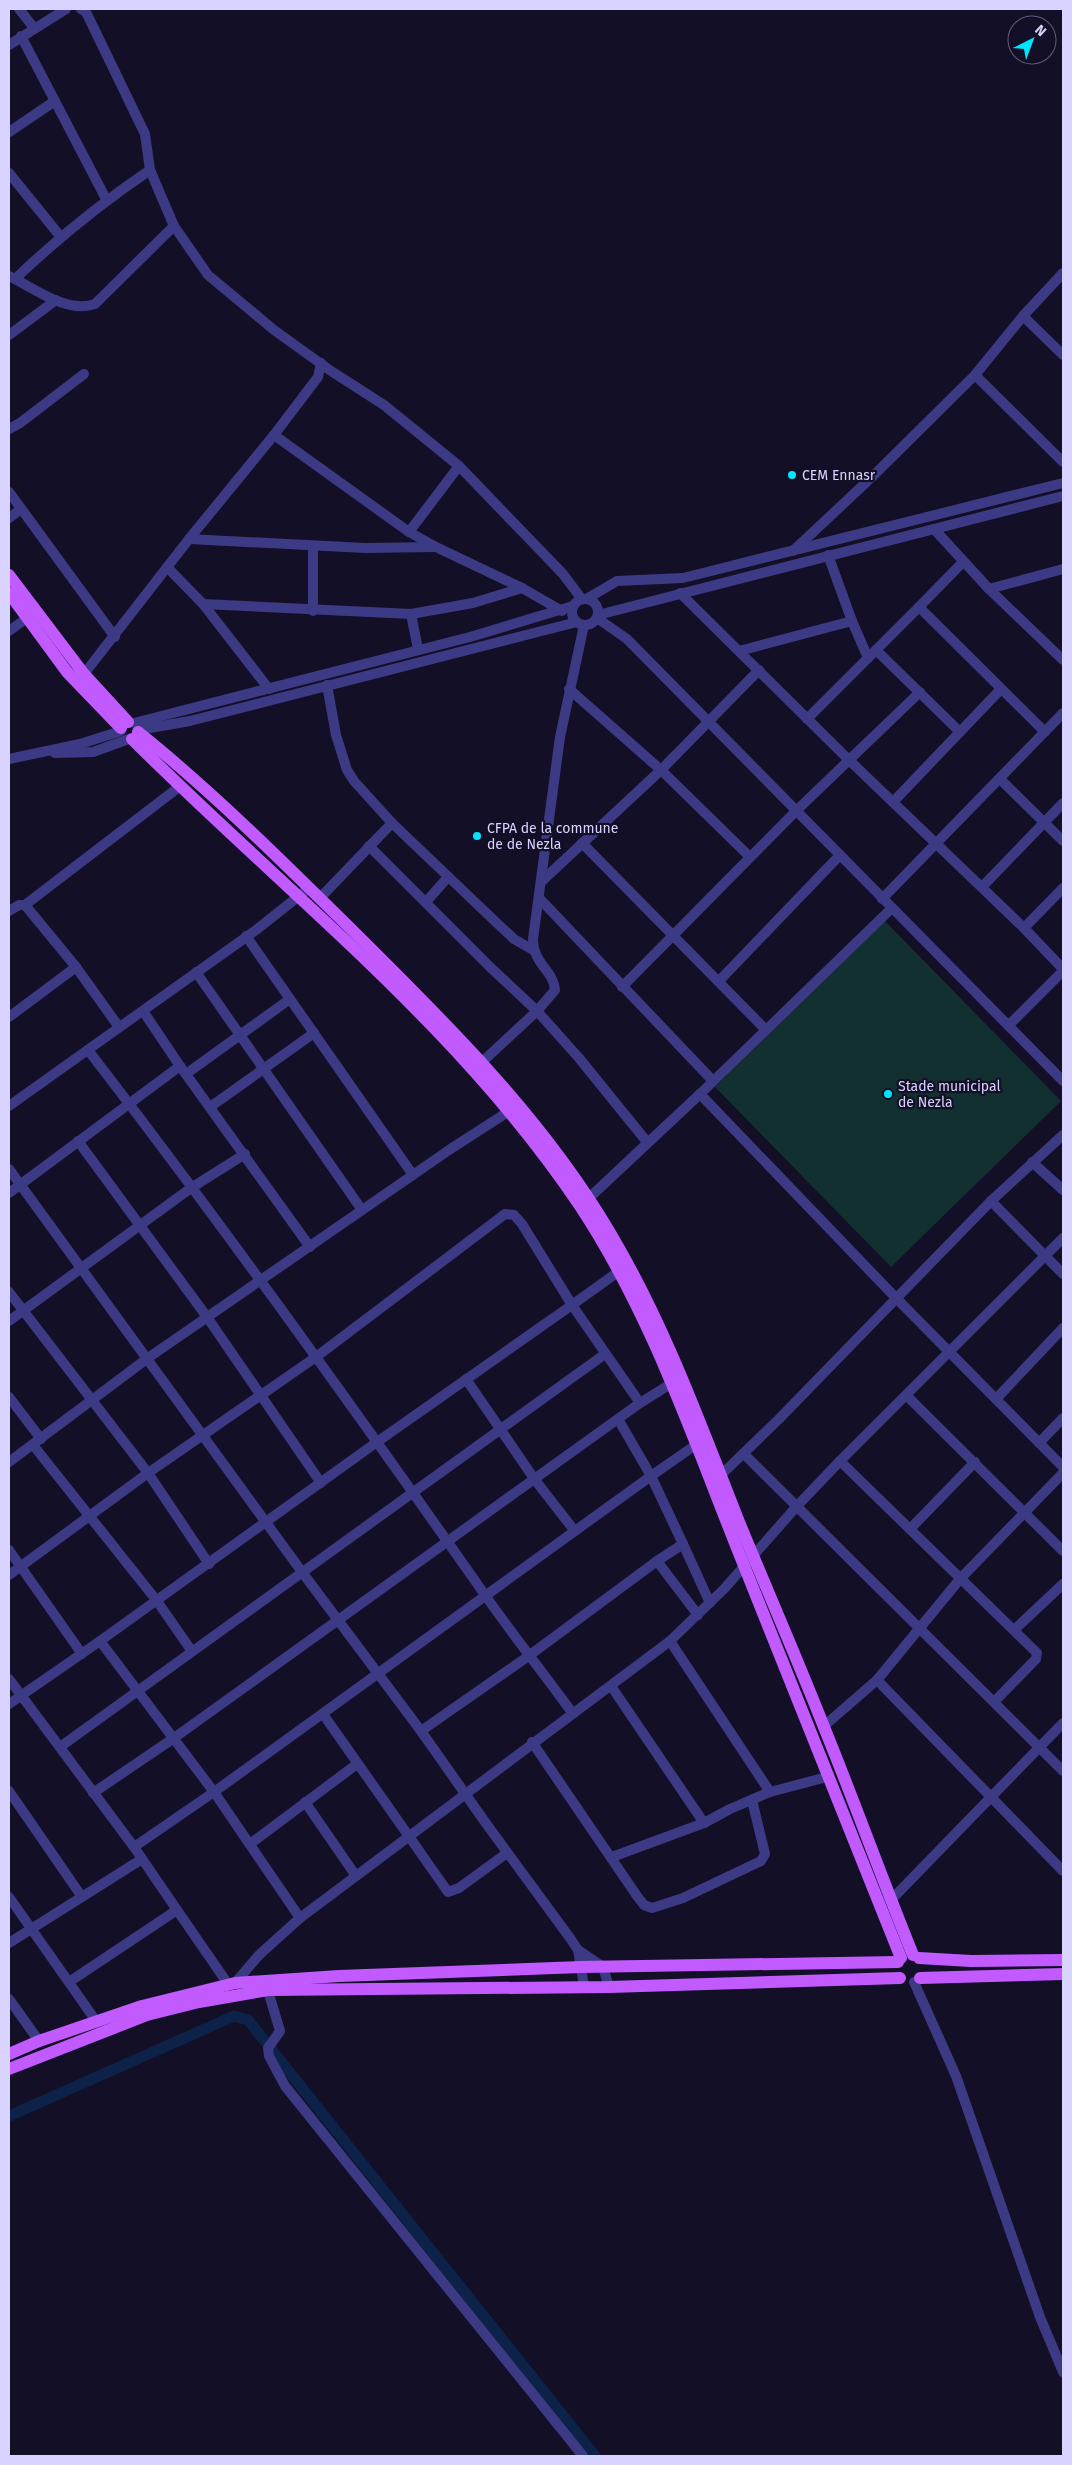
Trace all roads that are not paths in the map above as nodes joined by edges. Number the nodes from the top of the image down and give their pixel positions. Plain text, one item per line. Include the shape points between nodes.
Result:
1 (20, 9) edge
2 (66, 9) edge
3 (81, 9) edge
4 (34, 28) junction
5 (21, 36) junction
6 (9, 45) edge
7 (55, 101) junction
8 (9, 132) edge
9 (150, 170) junction
10 (9, 173) edge
11 (106, 199) junction
12 (174, 226) junction
13 (60, 236) junction
14 (1063, 273) edge
15 (12, 278) edge
16 (56, 300) junction
17 (1023, 316) junction
18 (9, 335) edge
19 (1063, 355) edge
20 (321, 363) junction
21 (331, 371) junction
22 (84, 374) dead end
23 (975, 375) junction
24 (318, 377) junction
25 (9, 429) edge
26 (274, 435) junction
27 (1063, 462) edge
28 (458, 466) junction
29 (1063, 483) edge
30 (9, 492) edge
31 (1063, 496) edge
32 (21, 509) junction
33 (9, 518) edge
34 (934, 529) junction
35 (409, 532) junction
36 (189, 539) junction
37 (313, 546) junction
38 (436, 547) junction
39 (792, 552) junction
40 (828, 555) junction
41 (963, 562) junction
42 (167, 567) junction
43 (1063, 569) edge
44 (9, 575) edge
45 (522, 588) junction
46 (989, 589) junction
47 (9, 593) edge
48 (680, 593) junction
49 (585, 598) junction
50 (202, 604) junction
51 (573, 606) junction
52 (919, 607) junction
53 (562, 610) junction
54 (312, 611) junction
55 (412, 614) junction
56 (598, 617) junction
57 (27, 618) junction
58 (852, 621) junction
59 (580, 624) junction
60 (9, 630) edge
61 (115, 637) junction
62 (418, 649) junction
63 (739, 651) junction
64 (872, 654) junction
65 (1063, 660) edge
66 (759, 670) junction
67 (84, 674) junction
68 (327, 685) junction
69 (269, 689) junction
70 (570, 689) junction
71 (1001, 689) junction
72 (920, 692) junction
73 (1063, 713) edge
74 (807, 719) junction
75 (709, 722) junction
76 (130, 730) junction
77 (960, 732) junction
78 (1045, 732) junction
79 (9, 759) edge
80 (850, 761) junction
81 (661, 770) junction
82 (1000, 779) junction
83 (179, 787) junction
84 (893, 802) junction
85 (1063, 803) edge
86 (797, 810) junction
87 (392, 822) junction
88 (1044, 822) junction
89 (1063, 841) edge
90 (582, 843) junction
91 (937, 845) junction
92 (369, 846) junction
93 (840, 855) junction
94 (750, 857) junction
95 (448, 877) junction
96 (543, 880) junction
97 (982, 887) junction
98 (309, 888) junction
99 (1063, 888) edge
100 (299, 897) junction
101 (320, 898) junction
102 (540, 899) junction
103 (882, 899) junction
104 (426, 902) junction
105 (25, 905) junction
106 (892, 908) junction
107 (9, 909) edge
108 (1024, 928) junction
109 (246, 936) junction
110 (673, 936) junction
111 (533, 950) junction
112 (76, 967) junction
113 (1063, 970) edge
114 (196, 972) junction
115 (719, 980) junction
116 (622, 987) junction
117 (290, 999) junction
118 (143, 1011) junction
119 (536, 1011) junction
120 (9, 1017) edge
121 (1009, 1025) junction
122 (119, 1027) junction
123 (765, 1029) junction
124 (314, 1033) junction
125 (241, 1034) junction
126 (88, 1050) junction
127 (482, 1062) junction
128 (264, 1068) junction
129 (183, 1070) junction
130 (1063, 1080) edge
131 (713, 1081) junction
132 (700, 1094) junction
133 (128, 1103) junction
134 (9, 1106) edge
135 (210, 1107) junction
136 (514, 1108) junction
137 (1063, 1135) edge
138 (78, 1141) junction
139 (647, 1142) junction
140 (245, 1154) junction
141 (1032, 1162) junction
142 (9, 1169) edge
143 (413, 1175) junction
144 (20, 1185) junction
145 (191, 1188) junction
146 (1063, 1190) edge
147 (9, 1193) edge
148 (589, 1198) junction
149 (991, 1201) junction
150 (362, 1210) junction
151 (140, 1226) junction
152 (1063, 1238) edge
153 (310, 1247) junction
154 (1045, 1256) junction
155 (82, 1269) junction
156 (618, 1272) junction
157 (1063, 1274) edge
158 (260, 1281) junction
159 (9, 1292) edge
160 (895, 1298) junction
161 (572, 1305) junction
162 (22, 1311) junction
163 (207, 1318) junction
164 (9, 1321) edge
165 (1063, 1328) edge
166 (951, 1352) junction
167 (604, 1354) junction
168 (316, 1357) junction
169 (148, 1358) junction
170 (466, 1379) junction
171 (678, 1379) junction
172 (262, 1396) junction
173 (907, 1396) junction
174 (9, 1397) edge
175 (996, 1399) junction
176 (93, 1401) junction
177 (640, 1403) junction
178 (1063, 1418) edge
179 (618, 1419) junction
180 (501, 1429) junction
181 (204, 1435) junction
182 (37, 1442) junction
183 (377, 1442) junction
184 (1039, 1443) junction
185 (697, 1444) junction
186 (744, 1454) junction
187 (840, 1461) junction
188 (9, 1462) edge
189 (975, 1462) junction
190 (1063, 1467) edge
191 (148, 1473) junction
192 (1063, 1473) edge
193 (722, 1474) junction
194 (651, 1476) junction
195 (534, 1480) junction
196 (321, 1483) junction
197 (414, 1493) junction
198 (797, 1506) junction
199 (1025, 1511) junction
200 (88, 1516) junction
201 (266, 1522) junction
202 (910, 1529) junction
203 (574, 1530) junction
204 (449, 1541) junction
205 (683, 1544) junction
206 (9, 1550) edge
207 (1063, 1551) edge
208 (754, 1555) junction
209 (657, 1561) junction
210 (209, 1564) junction
211 (21, 1566) junction
212 (744, 1567) junction
213 (302, 1572) junction
214 (9, 1575) edge
215 (960, 1579) junction
216 (1063, 1584) edge
217 (485, 1595) junction
218 (157, 1601) junction
219 (710, 1604) junction
220 (698, 1616) junction
221 (338, 1620) junction
222 (919, 1628) junction
223 (1014, 1630) junction
224 (100, 1641) junction
225 (670, 1641) junction
226 (191, 1650) junction
227 (82, 1654) junction
228 (530, 1655) junction
229 (378, 1672) junction
230 (9, 1679) edge
231 (877, 1680) junction
232 (611, 1686) junction
233 (137, 1691) junction
234 (20, 1695) junction
235 (995, 1701) junction
236 (9, 1704) edge
237 (323, 1714) junction
238 (573, 1714) junction
239 (1063, 1724) edge
240 (824, 1726) junction
241 (421, 1731) junction
242 (174, 1738) junction
243 (532, 1742) junction
244 (60, 1747) junction
245 (1039, 1747) junction
246 (357, 1764) junction
247 (1063, 1771) edge
248 (827, 1777) junction
249 (9, 1791) edge
250 (214, 1792) junction
251 (770, 1792) junction
252 (92, 1793) junction
253 (465, 1794) junction
254 (990, 1797) junction
255 (752, 1800) junction
256 (305, 1802) junction
257 (704, 1823) junction
258 (409, 1836) junction
259 (250, 1844) junction
260 (134, 1847) junction
261 (507, 1853) junction
262 (612, 1857) junction
263 (142, 1859) junction
264 (1063, 1871) edge
265 (356, 1876) junction
266 (82, 1897) junction
267 (9, 1898) edge
268 (891, 1900) junction
269 (177, 1910) junction
270 (300, 1918) junction
271 (31, 1928) junction
272 (9, 1943) edge
273 (578, 1950) junction
274 (908, 1958) junction
275 (1063, 1960) edge
276 (581, 1967) junction
277 (603, 1967) junction
278 (1063, 1974) edge
279 (900, 1978) junction
280 (917, 1980) junction
281 (69, 1982) junction
282 (231, 1984) junction
283 (266, 1985) junction
284 (584, 1986) junction
285 (609, 1987) junction
286 (9, 1999) edge
287 (96, 2021) junction
288 (39, 2041) junction
289 (9, 2054) edge
290 (9, 2070) edge
291 (1063, 2372) edge
292 (583, 2456) edge

1 - 4 street
2 - 4 street
3 - 9 street via 86,12 145,134
4 - 5 street
5 - 6 street
5 - 7 street
7 - 8 street
7 - 11 street
9 - 11 street
9 - 12 street
10 - 13 street
11 - 13 street
12 - 16 street via 95,304 79,306
12 - 20 street via 208,276
13 - 15 street
14 - 17 street
15 - 16 street
16 - 18 street
17 - 19 street
17 - 23 street
20 - 21 street
20 - 24 street
21 - 24 street
21 - 28 street via 384,405
22 - 25 street
23 - 27 street
23 - 39 street
24 - 26 street
26 - 35 street
26 - 36 street
28 - 35 street
28 - 49 street
29 - 39 street
30 - 32 street
31 - 34 street
32 - 33 street
32 - 61 street
34 - 40 street
34 - 41 street
35 - 38 street
36 - 37 street
36 - 42 street
37 - 38 street
37 - 54 street
38 - 45 street
39 - 49 street via 683,578 617,581
40 - 48 street
40 - 58 street
41 - 46 street
41 - 52 street
42 - 50 street
42 - 61 street
43 - 46 street
44 - 67 main road
45 - 53 street
45 - 55 street
46 - 65 street
47 - 57 main road
48 - 56 street
48 - 63 street
49 - 51 street
49 - 56 street via 598,606
50 - 54 street
50 - 69 street
51 - 53 street
51 - 59 street via 573,618
52 - 64 street
52 - 71 street
53 - 62 street
54 - 55 street
55 - 62 street
56 - 59 street via 592,624
56 - 75 street via 627,639
57 - 60 street
57 - 76 main road via 67,672
58 - 63 street
58 - 64 street
59 - 68 street
59 - 70 street
61 - 67 street
62 - 69 street
63 - 66 street
64 - 72 street
64 - 74 street
66 - 74 street
66 - 75 street
67 - 76 main road
68 - 76 street via 190,721
68 - 87 street via 336,735 347,770
69 - 76 street
70 - 81 street
70 - 96 street via 553,783
71 - 77 street
71 - 78 street
72 - 77 street
72 - 80 street
73 - 78 street
74 - 80 street
75 - 81 street
75 - 86 street
76 - 79 street
76 - 83 main road
76 - 98 main road via 209,794
77 - 84 street
78 - 82 street
80 - 84 street
80 - 86 street
81 - 90 street
81 - 94 street
82 - 88 street
82 - 91 street
83 - 100 main road
83 - 105 street
84 - 91 street
85 - 88 street
86 - 93 street
86 - 94 street
87 - 92 street
87 - 95 street
88 - 89 street
88 - 97 street
90 - 96 street
90 - 110 street
91 - 97 street
91 - 103 street
92 - 101 street
92 - 104 street
93 - 103 street
93 - 115 street
94 - 110 street
95 - 104 street
95 - 111 street via 514,939
96 - 102 street
97 - 108 street
98 - 100 street
98 - 101 main road
99 - 108 street
100 - 109 street
100 - 136 main road
101 - 127 main road
102 - 111 street
102 - 116 street
103 - 106 street
104 - 119 street
105 - 107 street
105 - 112 street
106 - 121 street
106 - 123 street
108 - 113 street
109 - 114 street
109 - 117 street
110 - 115 street
110 - 116 street
111 - 119 street via 553,981 555,990
112 - 120 street
112 - 122 street
113 - 121 street
114 - 118 street
114 - 125 street
115 - 123 street
116 - 131 street
117 - 124 street
117 - 125 street
118 - 122 street
118 - 129 street
119 - 127 street
119 - 139 street
121 - 130 street
122 - 126 street
123 - 131 street
124 - 128 street
124 - 143 street
125 - 128 street
125 - 129 street
126 - 133 street
126 - 134 street
127 - 136 main road
128 - 135 street
128 - 150 street
129 - 133 street
129 - 135 street
131 - 132 street
132 - 139 street
132 - 160 street
133 - 138 street
133 - 145 street
135 - 140 street
136 - 143 street
136 - 148 main road
136 - 156 main road
137 - 141 street
138 - 144 street
138 - 151 street
139 - 148 street
140 - 145 street
140 - 153 street
141 - 146 street
141 - 149 street
142 - 144 street
143 - 150 street
144 - 147 street
144 - 155 street
145 - 151 street
145 - 158 street
148 - 171 main road via 611,1234
149 - 154 street
149 - 160 street
150 - 153 street
151 - 155 street
151 - 163 street
152 - 154 street
153 - 158 street
154 - 157 street
154 - 166 street
155 - 162 street
155 - 169 street
156 - 161 street
156 - 171 main road
158 - 163 street
158 - 168 street
159 - 162 street
160 - 166 street
160 - 186 street
161 - 167 street
161 - 168 street via 522,1224 514,1215 505,1214
161 - 170 street
162 - 164 street
162 - 176 street
163 - 169 street
163 - 172 street
165 - 175 street
166 - 173 street
166 - 175 street
167 - 177 street
167 - 180 street
168 - 172 street
168 - 183 street
169 - 176 street
169 - 181 street
170 - 180 street
170 - 183 street
171 - 177 street
171 - 185 main road
171 - 193 main road
172 - 181 street
172 - 196 street
173 - 187 street
173 - 189 street
174 - 182 street
175 - 184 street
176 - 182 street
176 - 191 street
177 - 179 street
178 - 184 street
179 - 194 street
179 - 195 street
180 - 195 street
180 - 197 street
181 - 191 street
181 - 201 street
182 - 188 street
182 - 200 street
183 - 196 street
183 - 197 street
184 - 190 street
185 - 194 street
185 - 212 main road
186 - 193 street
186 - 198 street
187 - 198 street
187 - 202 street
189 - 199 street
189 - 202 street
191 - 200 street
191 - 210 street
192 - 199 street
193 - 208 main road
194 - 203 street
194 - 205 street
195 - 203 street
195 - 204 street
196 - 201 street
197 - 204 street
197 - 213 street
198 - 208 street
198 - 222 street
199 - 207 street
199 - 215 street
200 - 211 street
200 - 218 street
201 - 210 street
201 - 213 street
202 - 215 street
203 - 217 street
204 - 217 street
204 - 221 street
205 - 209 street
205 - 219 street
206 - 211 street
208 - 212 street
208 - 240 main road
209 - 220 street
209 - 228 street
210 - 218 street
211 - 214 street
211 - 227 street
212 - 219 street
212 - 248 main road
213 - 221 street
213 - 226 street
215 - 222 street
215 - 223 street
216 - 223 street
217 - 228 street
217 - 229 street
218 - 224 street
218 - 226 street
219 - 220 street
220 - 225 street
221 - 229 street
221 - 242 street
222 - 231 street
222 - 235 street
223 - 235 street via 1037,1656
224 - 227 street
224 - 233 street
225 - 232 street
225 - 251 street
226 - 233 street
227 - 234 street
228 - 238 street
228 - 241 street
229 - 237 street
229 - 241 street
230 - 234 street
231 - 240 street
231 - 254 street
232 - 238 street
232 - 257 street
233 - 242 street
233 - 244 street
234 - 236 street
234 - 244 street
235 - 245 street
237 - 246 street
237 - 250 street
238 - 243 street
239 - 245 street
240 - 268 main road
241 - 253 street
242 - 250 street
242 - 252 street
243 - 253 street
243 - 262 street
244 - 252 street
245 - 247 street
245 - 254 street
246 - 256 street
246 - 258 street
248 - 251 street
248 - 274 main road
249 - 266 street
250 - 259 street
250 - 260 street
251 - 255 street
252 - 260 street
253 - 258 street
253 - 261 street
254 - 264 street
254 - 268 street
255 - 257 street
255 - 262 street via 765,1854 761,1861 683,1898 648,1907
256 - 259 street
256 - 265 street
257 - 262 street
258 - 261 street via 448,1892 459,1888
258 - 265 street
259 - 270 street
260 - 263 street
261 - 273 street
263 - 266 street
263 - 269 street
265 - 270 street
266 - 271 street
267 - 271 street
268 - 274 main road
269 - 281 street
269 - 282 street
270 - 282 street
271 - 272 street
271 - 281 street
273 - 276 street
273 - 277 street
274 - 275 main road
274 - 277 main road
274 - 279 main road via 896,1970
274 - 280 main road via 924,1966
276 - 277 main road
276 - 283 main road
276 - 284 street
277 - 285 street
278 - 280 main road
279 - 280 main road via 904,1981
279 - 285 main road
280 - 291 street via 956,2076 1040,2317
281 - 287 street
282 - 283 main road
282 - 287 main road
283 - 284 main road
283 - 290 main road via 148,2015
283 - 292 street via 280,2028 268,2048 269,2056 286,2086
284 - 285 main road
286 - 288 street
287 - 288 main road
288 - 289 main road

